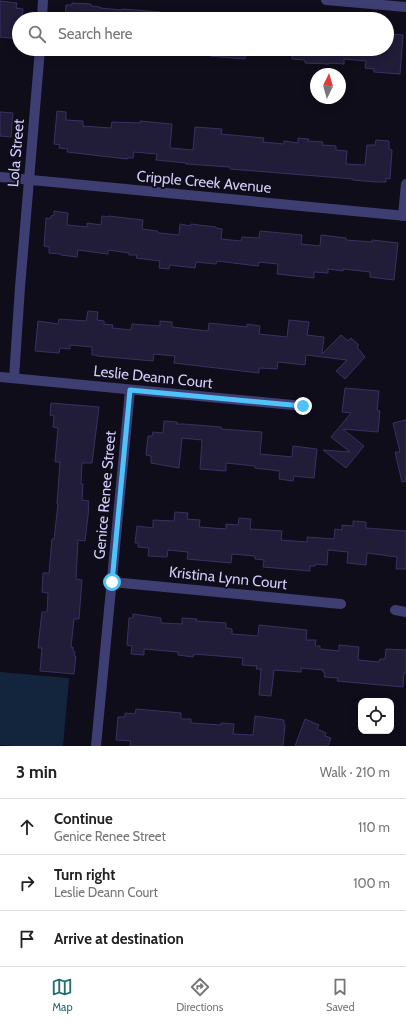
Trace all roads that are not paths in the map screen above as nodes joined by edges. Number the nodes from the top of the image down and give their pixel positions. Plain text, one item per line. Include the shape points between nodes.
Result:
1 (43, 0) edge
2 (326, 0) edge
3 (406, 7) edge
4 (42, 12) edge
5 (39, 56) edge
6 (0, 177) edge
7 (29, 180) junction
8 (406, 184) edge
9 (405, 216) edge
10 (0, 377) edge
11 (14, 378) junction
12 (130, 390) junction
13 (303, 406) dead end
14 (112, 582) junction
15 (342, 604) dead end
16 (395, 610) dead end
17 (406, 612) edge
18 (96, 746) edge

1 - 4 street
2 - 3 street
5 - 7 street, Lola Street
6 - 7 street, Cripple Creek Avenue
7 - 9 street, Cripple Creek Avenue
7 - 11 street, Lola Street
8 - 9 street
10 - 11 street, Leslie Deann Court
11 - 12 street, Leslie Deann Court
12 - 13 street, Leslie Deann Court
12 - 14 street, Genice Renee Street
14 - 15 street, Kristina Lynn Court
14 - 18 street, Genice Renee Street
16 - 17 street

